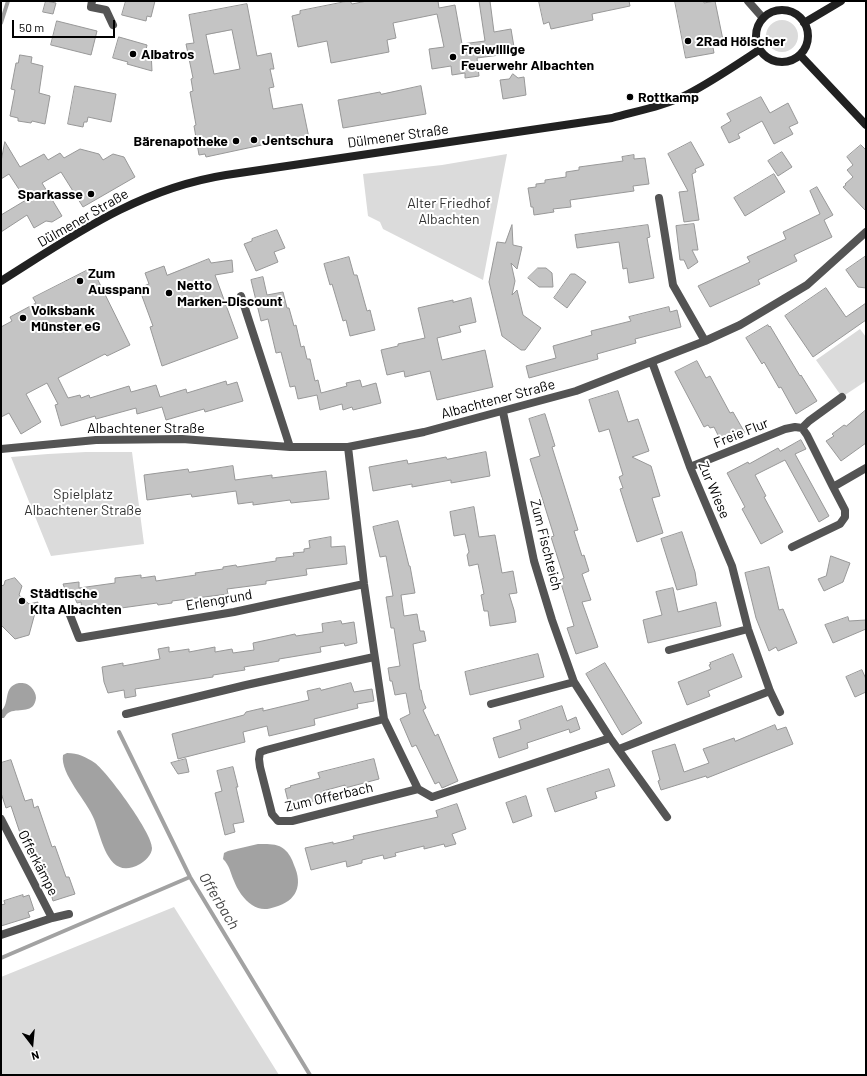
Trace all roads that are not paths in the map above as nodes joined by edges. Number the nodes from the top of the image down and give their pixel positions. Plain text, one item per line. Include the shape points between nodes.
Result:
1 (92, 1) edge
2 (748, 1) edge
3 (841, 1) edge
4 (763, 18) junction
5 (804, 22) junction
6 (113, 25) dead end
7 (759, 50) junction
8 (800, 55) junction
9 (866, 125) edge
10 (659, 198) dead end
11 (866, 232) edge
12 (1, 281) edge
13 (240, 296) dead end
14 (706, 342) junction
15 (652, 362) junction
16 (842, 397) dead end
17 (503, 412) junction
18 (802, 428) junction
19 (348, 446) junction
20 (290, 447) junction
21 (1, 449) edge
22 (690, 467) junction
23 (866, 468) edge
24 (833, 487) junction
25 (792, 547) dead end
26 (364, 584) junction
27 (68, 610) dead end
28 (748, 629) junction
29 (669, 650) dead end
30 (374, 657) junction
31 (574, 682) junction
32 (770, 691) junction
33 (491, 704) dead end
34 (780, 712) dead end
35 (126, 714) dead end
36 (384, 719) junction
37 (610, 738) junction
38 (618, 749) junction
39 (418, 789) junction
40 (667, 816) dead end
41 (1, 819) edge
42 (69, 914) dead end
43 (52, 918) junction
44 (1, 935) edge

1 - 6 street via 91,7 106,10
2 - 4 street
3 - 5 main road
4 - 5 main road via 784,10 792,12
4 - 7 main road via 756,34
5 - 8 main road via 807,40
7 - 8 main road via 773,61 792,60
7 - 12 main road, Dülmener Straße via 687,94 612,118 226,175 174,187 124,207
8 - 9 main road
10 - 14 street via 673,285
11 - 14 street, Albachtener Straße via 807,285
13 - 20 street
14 - 15 street, Albachtener Straße
15 - 17 street, Albachtener Straße via 576,391
15 - 22 street, Zur Wiese
16 - 18 street
17 - 19 street, Albachtener Straße via 424,432
17 - 31 street, Zum Fischteich via 534,561
18 - 22 street, Freie Flur via 785,429
18 - 24 street
19 - 20 street, Albachtener Straße
19 - 26 street
20 - 21 street, Albachtener Straße via 182,439 96,440
22 - 28 street, Zur Wiese via 732,566
23 - 24 street
24 - 25 street via 845,510 845,517 840,524
26 - 27 street, Erlengrund via 234,612 79,638
26 - 30 street
28 - 29 street
28 - 32 street, Zur Wiese
30 - 35 street
30 - 36 street
31 - 33 street
31 - 37 street, Zum Fischteich
32 - 34 street, Zur Wiese
32 - 38 street
36 - 39 street
36 - 39 street, Zum Offerbach via 260,752 260,767 272,814 278,821 292,821
37 - 38 street, Zum Fischteich
37 - 39 street via 432,797
38 - 40 street, Zum Fischteich
41 - 43 street, Offerkämpe
42 - 43 street, Offerkämpe
43 - 44 street, Offerkämpe

